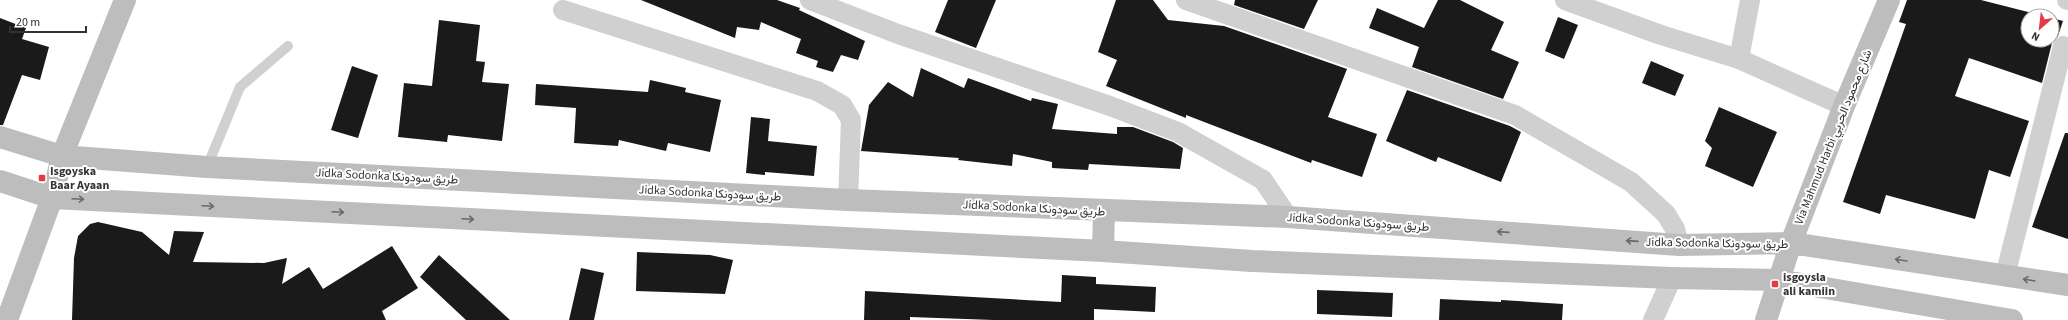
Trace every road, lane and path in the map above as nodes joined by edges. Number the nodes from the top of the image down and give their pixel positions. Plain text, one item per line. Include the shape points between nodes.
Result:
1 (125, 0) edge
2 (810, 0) edge
3 (1186, 0) edge
4 (1565, 0) edge
5 (1750, 0) edge
6 (1889, 0) edge
7 (563, 10) dead end
8 (288, 46) dead end
9 (2063, 46) dead end
10 (1739, 59) junction
11 (1844, 106) junction
12 (0, 137) edge
13 (62, 156) junction
14 (207, 167) junction
15 (0, 181) edge
16 (52, 198) junction
17 (848, 200) junction
18 (1104, 211) junction
19 (1288, 217) junction
20 (1790, 244) junction
21 (1679, 245) junction
22 (1103, 252) junction
23 (2005, 276) junction
24 (1672, 278) junction
25 (1779, 280) junction
26 (2068, 285) edge
27 (2001, 319) edge
28 (7, 320) edge
29 (1653, 320) edge
30 (1766, 320) edge

1 - 13 main road
2 - 19 street via 1178,132 1263,180
3 - 21 street via 1514,115 1631,182 1666,214 1675,229
4 - 10 street via 1661,35
5 - 10 street
6 - 11 main road, Via Mahmud Harbi شارع محمود الحربي
7 - 17 street via 817,90 842,105 851,120
8 - 14 lane via 240,87
9 - 23 street
10 - 11 street
11 - 20 main road, Via Mahmud Harbi شارع محمود الحربي
12 - 13 main road, Jidka Sodonka طريق سودونكا
13 - 14 main road, Jidka Sodonka طريق سودونكا
13 - 16 main road
14 - 17 main road, Jidka Sodonka طريق سودونكا
15 - 16 main road
16 -> 22 main road
16 - 28 main road
17 - 18 main road, Jidka Sodonka طريق سودونكا
18 - 19 main road, Jidka Sodonka طريق سودونكا
18 - 22 main road
21 -> 19 main road, Jidka Sodonka طريق سودونكا
20 - 21 main road, Jidka Sodonka طريق سودونكا
23 -> 20 main road, Jidka Sodonka طريق سودونكا
20 - 25 main road, Via Mahmud Harbi شارع محمود الحربي
22 - 24 main road
26 -> 23 main road, Jidka Sodonka طريق سودونكا
24 - 25 main road
24 - 29 street
25 - 27 main road
25 - 30 main road, Via Mahmud Harbi شارع محمود الحربي

